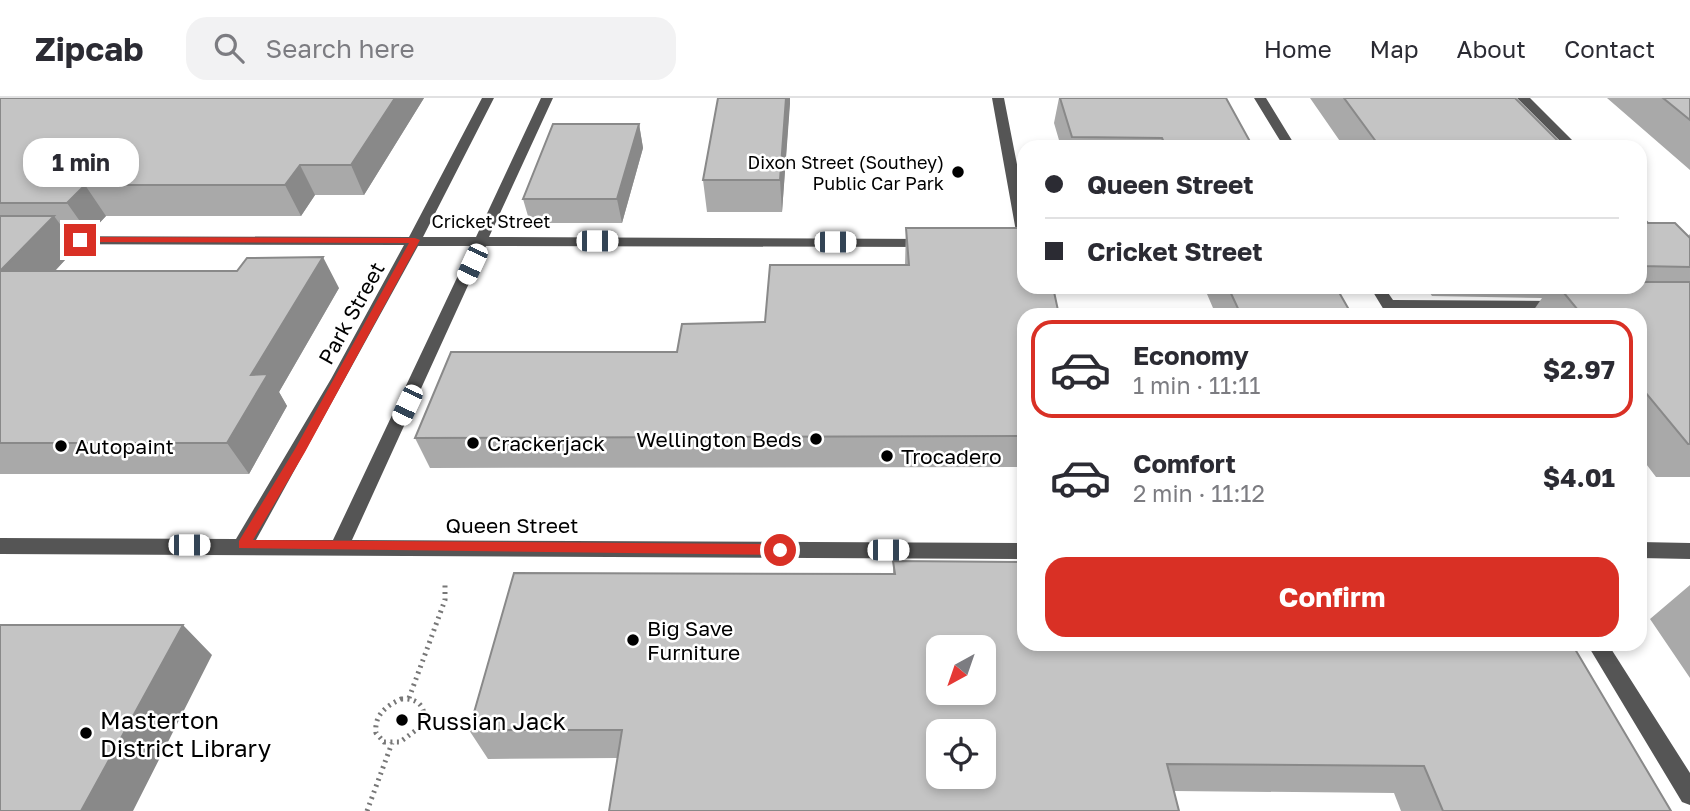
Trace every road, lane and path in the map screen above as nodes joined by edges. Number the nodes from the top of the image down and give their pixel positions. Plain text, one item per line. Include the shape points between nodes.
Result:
1 (488, 98) edge
2 (547, 98) edge
3 (998, 98) edge
4 (1260, 98) edge
5 (1523, 98) edge
6 (1286, 140) edge
7 (1566, 140) edge
8 (1017, 222) edge
9 (0, 240) edge
10 (415, 240) junction
11 (483, 241) junction
12 (938, 243) edge
13 (1576, 307) edge
14 (1515, 308) edge
15 (243, 545) junction
16 (0, 546) edge
17 (340, 546) junction
18 (1647, 550) edge
19 (1017, 551) edge
20 (1690, 551) edge
21 (444, 575) dead end
22 (1601, 651) edge
23 (409, 698) junction
24 (392, 743) junction
25 (1690, 794) edge
26 (367, 811) edge

1 - 10 street, Park Street
2 - 11 street
3 - 8 street
4 - 6 street
5 - 7 street
9 - 10 street, Cricket Street
10 - 11 street, Cricket Street
10 - 15 street, Park Street
11 - 12 street, Cricket Street
11 - 17 street
13 - 14 street
15 - 16 street, Queen Street
15 - 17 street, Queen Street
17 - 19 street, Queen Street
18 - 20 street
21 - 23 path via 445,600
22 - 25 street
23 - 24 path via 422,703 423,725 409,738
23 - 24 path via 393,701 376,719 379,738
24 - 26 path

